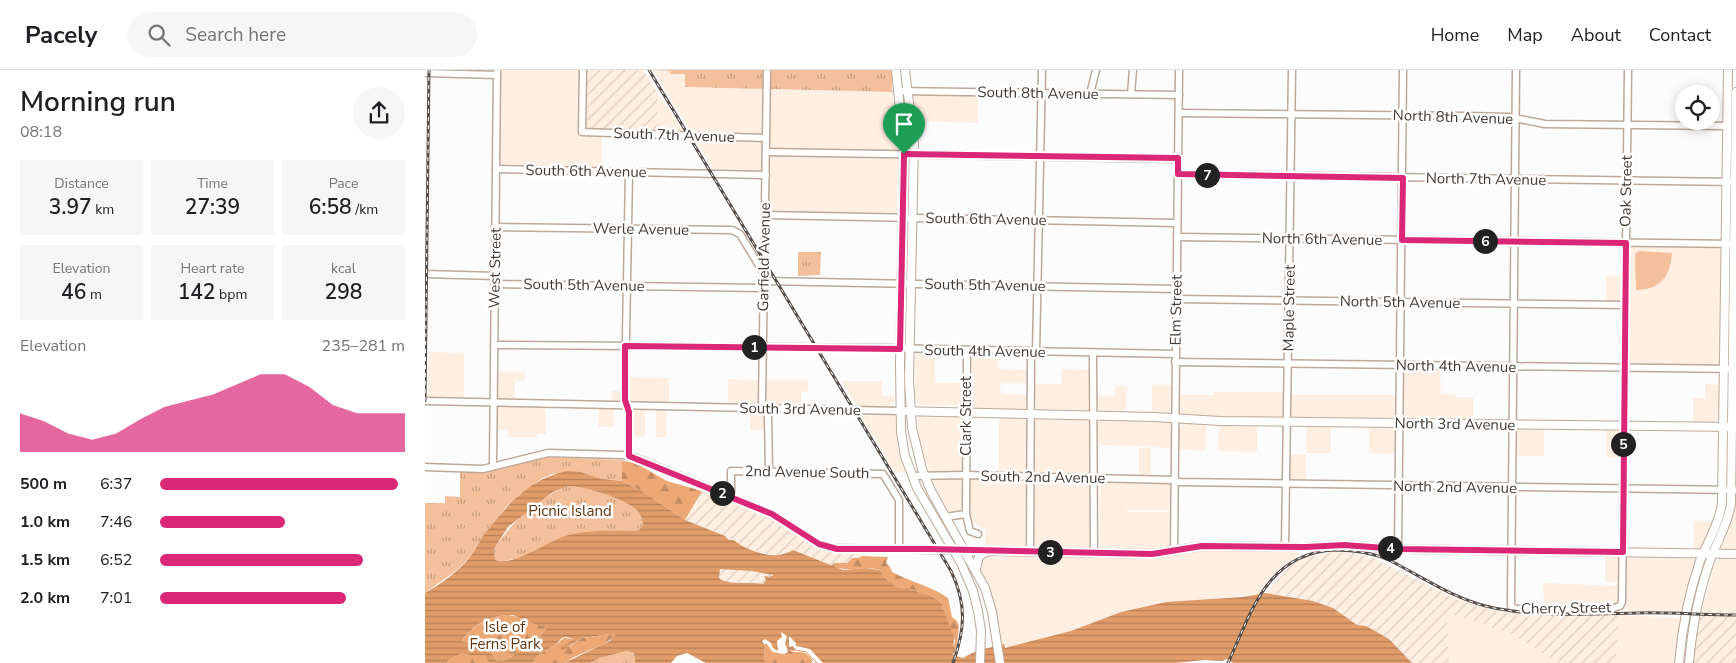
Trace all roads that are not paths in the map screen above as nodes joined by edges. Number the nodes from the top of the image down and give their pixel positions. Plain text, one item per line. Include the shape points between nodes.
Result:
1 (583, 70) edge
2 (896, 70) edge
3 (905, 70) edge
4 (1042, 70) edge
5 (1096, 70) edge
6 (1133, 70) edge
7 (1179, 70) edge
8 (1292, 70) edge
9 (1403, 70) edge
10 (1516, 70) edge
11 (1628, 70) edge
12 (1728, 70) edge
13 (767, 71) edge
14 (497, 72) edge
15 (425, 73) edge
16 (1736, 90) edge
17 (897, 91) junction
18 (907, 92) junction
19 (1041, 93) junction
20 (1090, 94) junction
21 (1131, 94) junction
22 (1179, 95) junction
23 (1179, 113) junction
24 (1291, 114) junction
25 (1403, 115) junction
26 (1515, 118) junction
27 (1627, 124) junction
28 (1727, 126) junction
29 (766, 138) junction
30 (766, 152) junction
31 (904, 154) junction
32 (914, 154) junction
33 (1040, 156) junction
34 (1178, 158) junction
35 (496, 169) junction
36 (629, 172) junction
37 (1178, 174) junction
38 (766, 175) junction
39 (1290, 176) junction
40 (1403, 178) junction
41 (1514, 179) junction
42 (1627, 180) junction
43 (1726, 182) junction
44 (1735, 182) edge
45 (765, 215) junction
46 (903, 218) junction
47 (913, 218) junction
48 (1039, 220) junction
49 (1177, 224) junction
50 (495, 227) junction
51 (627, 228) junction
52 (1177, 237) junction
53 (1289, 238) junction
54 (1402, 240) junction
55 (1514, 242) junction
56 (1626, 243) junction
57 (1726, 244) junction
58 (1735, 244) edge
59 (764, 273) junction
60 (425, 274) edge
61 (495, 276) junction
62 (901, 283) junction
63 (495, 284) junction
64 (764, 284) junction
65 (911, 284) junction
66 (626, 286) junction
67 (1038, 286) junction
68 (1176, 289) junction
69 (1176, 298) junction
70 (1289, 301) junction
71 (1401, 302) junction
72 (1513, 304) junction
73 (1625, 305) junction
74 (1732, 307) edge
75 (494, 344) junction
76 (625, 346) junction
77 (763, 348) junction
78 (900, 349) junction
79 (910, 349) junction
80 (967, 350) junction
81 (1033, 352) junction
82 (1093, 353) junction
83 (1175, 354) junction
84 (1175, 362) junction
85 (1288, 363) junction
86 (1400, 365) junction
87 (1512, 366) junction
88 (1624, 368) junction
89 (1725, 369) junction
90 (1735, 369) edge
91 (425, 401) edge
92 (493, 403) junction
93 (626, 405) junction
94 (764, 408) junction
95 (899, 411) junction
96 (910, 411) junction
97 (966, 413) junction
98 (1030, 414) junction
99 (1093, 416) junction
100 (1175, 419) junction
101 (1287, 422) junction
102 (1400, 424) junction
103 (1512, 425) junction
104 (1624, 426) junction
105 (1723, 427) junction
106 (1734, 428) edge
107 (629, 456) junction
108 (493, 466) junction
109 (425, 467) edge
110 (769, 471) junction
111 (924, 475) junction
112 (966, 475) junction
113 (911, 476) junction
114 (1030, 477) junction
115 (1094, 478) junction
116 (1174, 480) junction
117 (1287, 484) junction
118 (1399, 486) junction
119 (1511, 488) junction
120 (1623, 489) junction
121 (1722, 490) junction
122 (1734, 490) edge
123 (731, 497) junction
124 (966, 514) junction
125 (945, 517) junction
126 (978, 534) dead end
127 (1285, 547) junction
128 (899, 549) junction
129 (1398, 549) junction
130 (953, 550) junction
131 (965, 550) junction
132 (1511, 550) junction
133 (989, 551) junction
134 (1174, 551) junction
135 (1030, 552) junction
136 (1623, 552) junction
137 (1094, 553) junction
138 (1703, 554) junction
139 (1713, 554) junction
140 (1736, 554) edge
141 (976, 569) junction
142 (1620, 606) joint
143 (980, 663) edge
144 (1000, 663) edge
145 (1679, 663) edge
146 (1689, 663) edge

1 - 29 street, South 7th Avenue via 582,132
2 - 17 main road
3 - 18 main road
4 - 19 street
5 - 20 street
6 - 21 street
7 - 22 street, Elm Street
8 - 24 street, Maple Street
9 - 25 street
10 - 26 street
11 - 27 street, Oak Street
12 - 28 main road
13 - 29 street, Garfield Avenue
14 - 15 street
14 - 35 street, West Street
16 - 44 main road
17 - 18 street, South 8th Avenue
17 - 31 main road
18 - 19 street, South 8th Avenue
18 - 32 main road
19 - 20 street, South 8th Avenue
19 - 33 street
20 - 21 street, South 8th Avenue
21 - 22 street, South 8th Avenue
22 - 23 street, Elm Street
23 - 24 street, North 8th Avenue
23 - 34 street, Elm Street
24 - 25 street, North 8th Avenue
24 - 39 street, Maple Street
25 - 26 street, North 8th Avenue
25 - 40 street
26 - 27 street, North 8th Avenue via 1545,124
26 - 41 street
27 - 28 street, North 8th Avenue
27 - 42 street, Oak Street
28 - 43 main road
29 - 30 street, Garfield Avenue
30 - 31 street
30 - 38 street, Garfield Avenue
31 - 32 street
31 - 46 main road
32 - 33 street
32 - 47 main road
33 - 34 street
33 - 48 street
34 - 37 street, Elm Street
35 - 36 street, South 6th Avenue
35 - 50 street, West Street
36 - 38 street, South 6th Avenue
36 - 51 street
37 - 39 street, North 7th Avenue
37 - 49 street, Elm Street
38 - 45 street, Garfield Avenue
39 - 40 street, North 7th Avenue
39 - 53 street, Maple Street
40 - 41 street, North 7th Avenue
40 - 54 street
41 - 42 street, North 7th Avenue
41 - 55 street
42 - 43 street, North 7th Avenue
42 - 56 street, Oak Street
43 - 44 street, North 7th Avenue
43 - 57 main road
44 - 58 main road
45 - 46 street, South 6th Avenue
45 - 59 street, Garfield Avenue
46 - 47 street, South 6th Avenue
46 - 62 main road
47 - 48 street, South 6th Avenue
47 - 65 main road
48 - 49 street, South 6th Avenue
48 - 67 street
49 - 52 street, Elm Street
50 - 51 street, Werle Avenue
50 - 61 street, West Street
51 - 59 street, Werle Avenue via 735,231
51 - 66 street
52 - 53 street, North 6th Avenue
52 - 68 street, Elm Street
53 - 54 street, North 6th Avenue
53 - 70 street, Maple Street
54 - 55 street, North 6th Avenue
54 - 71 street
55 - 56 street, North 6th Avenue
55 - 72 street
56 - 57 street, North 6th Avenue
56 - 73 street, Oak Street
57 - 58 street, North 6th Avenue
57 - 74 main road
58 - 74 main road
59 - 64 street, Garfield Avenue
60 - 61 street
61 - 63 street, West Street
62 - 64 street, South 5th Avenue
62 - 65 street, South 5th Avenue
62 - 78 main road
63 - 66 street, South 5th Avenue
63 - 75 street, West Street
64 - 66 street, South 5th Avenue
64 - 77 street, Garfield Avenue
65 - 67 street, South 5th Avenue
65 - 79 main road
66 - 76 street
67 - 68 street, South 5th Avenue
67 - 81 street
68 - 69 street, Elm Street
69 - 70 street, North 5th Avenue
69 - 83 street, Elm Street
70 - 71 street, North 5th Avenue
70 - 85 street, Maple Street
71 - 72 street, North 5th Avenue
71 - 86 street
72 - 73 street, North 5th Avenue
72 - 87 street
73 - 88 street, Oak Street
74 - 89 main road
74 - 90 main road
75 - 76 street, South 4th Avenue
75 - 92 street, West Street
76 - 77 street, South 4th Avenue
76 - 93 street
77 - 78 street, South 4th Avenue
77 - 94 street, Garfield Avenue
78 - 79 street, South 4th Avenue
78 - 95 main road
79 - 80 street, South 4th Avenue
79 - 96 main road
80 - 81 street, South 4th Avenue
80 - 97 street, Clark Street
81 - 82 street, South 4th Avenue
81 - 98 street
82 - 83 street, South 4th Avenue
82 - 99 street
83 - 84 street, Elm Street
84 - 85 street, North 4th Avenue
84 - 100 street, Elm Street
85 - 86 street, North 4th Avenue
85 - 101 street, Maple Street
86 - 87 street, North 4th Avenue
86 - 102 street
87 - 88 street, North 4th Avenue
87 - 103 street
88 - 89 street, North 4th Avenue
88 - 104 street, Oak Street
89 - 90 street, North 4th Avenue
89 - 105 main road
90 - 106 main road
91 - 92 street, South 3rd Avenue
92 - 93 street, South 3rd Avenue
92 - 108 street, West Street
93 - 94 street, South 3rd Avenue
93 - 107 street via 629,412
94 - 95 street, South 3rd Avenue
94 - 110 street, Garfield Avenue via 768,417
95 - 96 main road, South 3rd Avenue
95 - 113 main road
96 - 97 main road, South 3rd Avenue
96 - 111 main road
97 - 98 main road, South 3rd Avenue
97 - 112 street, Clark Street
98 - 99 main road, South 3rd Avenue
98 - 114 street
99 - 100 main road, South 3rd Avenue
99 - 115 street
100 - 101 main road, North 3rd Avenue
100 - 116 street, Elm Street
101 - 102 main road, North 3rd Avenue
101 - 117 street, Maple Street
102 - 103 main road, North 3rd Avenue
102 - 118 street
103 - 104 main road, North 3rd Avenue
103 - 119 street
104 - 105 main road, North 3rd Avenue
104 - 120 street, Oak Street
105 - 106 main road, North 3rd Avenue
105 - 121 main road
106 - 122 main road
107 - 108 street via 548,452
107 - 123 street
108 - 109 street via 483,469
110 - 123 street, 2nd Avenue South via 731,470
110 - 128 street, 2nd Avenue South via 883,474 899,500
111 - 112 street, South 2nd Avenue
111 - 113 street, South 2nd Avenue
111 - 125 main road
112 - 114 street, South 2nd Avenue
112 - 124 street, Clark Street
113 - 130 main road
114 - 115 street, South 2nd Avenue
114 - 135 street
115 - 116 street, South 2nd Avenue
115 - 137 street
116 - 117 street, North 2nd Avenue
116 - 134 street, Elm Street
117 - 118 street, North 2nd Avenue
117 - 127 street, Maple Street
118 - 119 street, North 2nd Avenue
118 - 129 street
119 - 120 street, North 2nd Avenue
119 - 132 street
120 - 121 street, North 2nd Avenue
120 - 136 street, Oak Street
121 - 122 street, North 2nd Avenue
121 - 138 main road via 1718,520
122 - 139 main road via 1728,520
123 - 128 street via 772,514 819,544 832,548
124 - 125 street
124 - 126 street, Clark Street via 970,531
125 - 131 main road
127 - 129 main road via 1344,545
127 - 134 main road via 1202,546
128 - 130 street
129 - 132 main road
130 - 131 street
130 - 143 main road via 976,601 980,621
131 - 133 street
131 - 141 main road
132 - 136 main road
132 - 142 street, Cherry Street via 1513,608 1611,609
133 - 135 main road
133 - 141 main road via 979,556
134 - 137 main road
135 - 137 main road
136 - 138 main road
136 - 142 street, Oak Street
138 - 139 main road
138 - 145 main road via 1686,614
139 - 140 main road
139 - 146 main road via 1696,615
141 - 144 main road via 989,601

